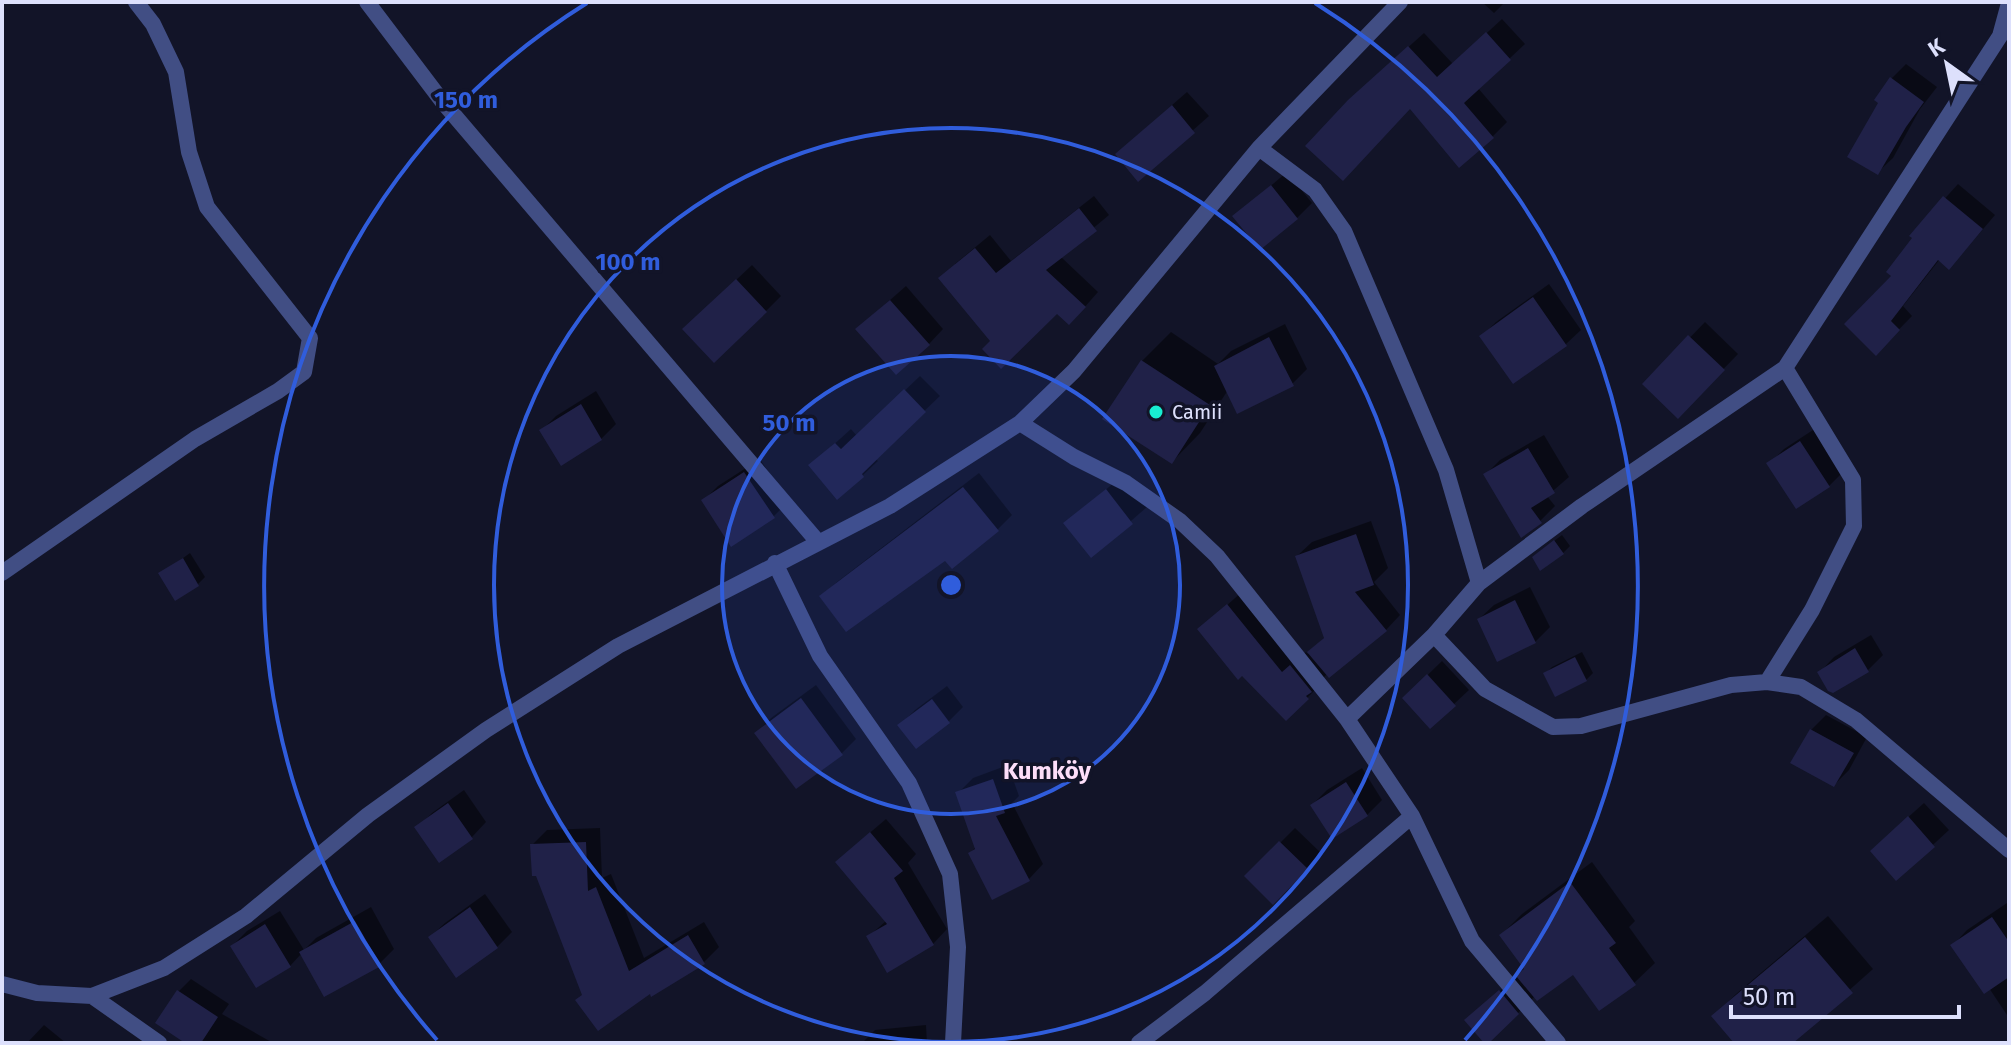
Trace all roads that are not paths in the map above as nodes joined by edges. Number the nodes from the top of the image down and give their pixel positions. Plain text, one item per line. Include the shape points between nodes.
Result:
1 (136, 2) edge
2 (367, 2) edge
3 (1400, 2) edge
4 (2009, 3) edge
5 (1259, 148) junction
6 (1785, 368) junction
7 (1020, 423) junction
8 (818, 542) junction
9 (775, 563) junction
10 (2, 573) edge
11 (1479, 583) junction
12 (1434, 635) junction
13 (1767, 682) junction
14 (1347, 719) junction
15 (1412, 816) junction
16 (2009, 850) edge
17 (2, 984) edge
18 (92, 996) junction
19 (159, 1043) edge
20 (953, 1043) edge
21 (1139, 1043) edge
22 (1558, 1043) edge

1 - 10 street via 176,72 189,152 207,207 310,338 304,372 195,439
2 - 8 street via 442,101
3 - 5 street
4 - 6 street via 2000,36
5 - 7 street via 1074,371
5 - 11 street via 1315,190 1344,231 1446,470
6 - 11 street
6 - 13 street via 1853,480 1854,526 1812,610
7 - 8 street via 890,506
7 - 14 street via 1126,483 1180,521 1217,556
8 - 9 street
9 - 18 street via 618,646 486,730 368,815 234,923 164,968
9 - 20 street via 820,656 909,783 950,874 958,947
11 - 12 street
12 - 13 street via 1485,689 1553,727 1581,726 1731,685
12 - 14 street
13 - 16 street via 1801,687 1856,720
14 - 15 street
15 - 21 street
15 - 22 street via 1472,941
17 - 18 street via 37,993
18 - 19 street

